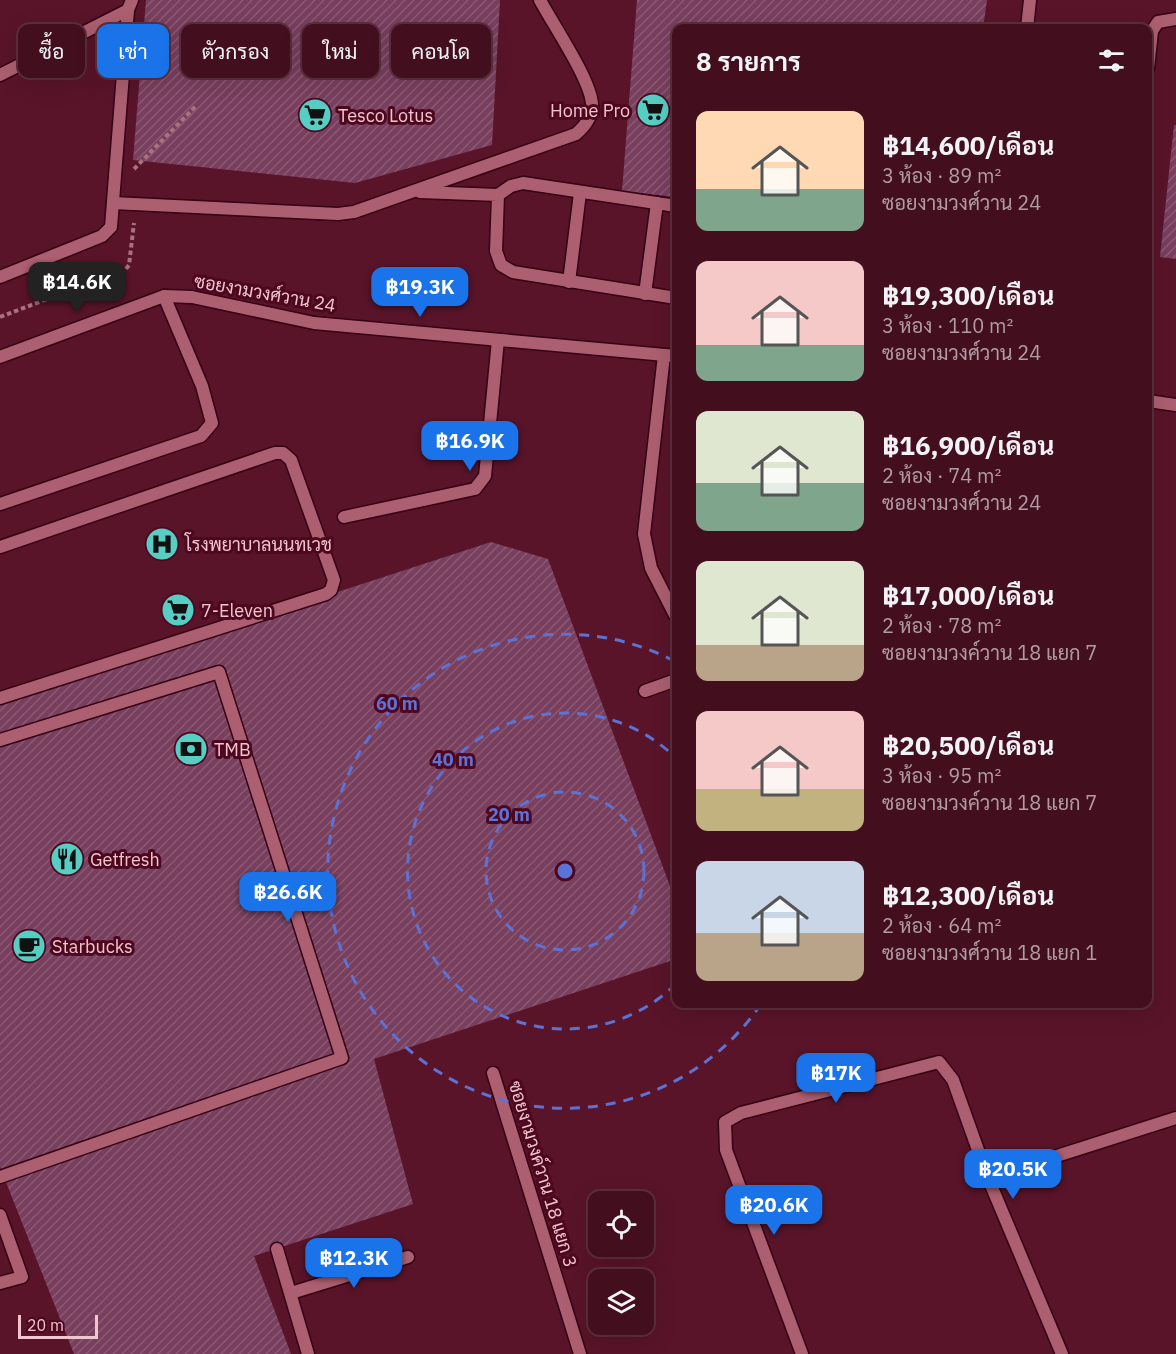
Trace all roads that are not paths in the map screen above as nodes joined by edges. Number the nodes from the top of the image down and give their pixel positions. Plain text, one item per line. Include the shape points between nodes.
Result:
1 (540, 0) edge
2 (1030, 0) edge
3 (130, 5) edge
4 (1176, 19) edge
5 (1027, 24) edge
6 (1152, 31) edge
7 (0, 75) edge
8 (413, 191) junction
9 (580, 193) junction
10 (498, 195) junction
11 (113, 203) junction
12 (657, 203) junction
13 (672, 205) edge
14 (0, 277) edge
15 (569, 282) junction
16 (645, 294) junction
17 (164, 296) junction
18 (672, 297) edge
19 (498, 340) junction
20 (670, 356) edge
21 (0, 357) edge
22 (1152, 402) edge
23 (1176, 405) edge
24 (0, 504) edge
25 (344, 517) dead end
26 (0, 547) edge
27 (672, 609) edge
28 (672, 681) edge
29 (645, 691) dead end
30 (0, 698) edge
31 (0, 740) edge
32 (493, 1073) dead end
33 (1176, 1118) edge
34 (0, 1177) edge
35 (988, 1179) junction
36 (0, 1215) edge
37 (277, 1249) dead end
38 (408, 1257) dead end
39 (0, 1283) edge
40 (291, 1293) junction
41 (308, 1354) edge
42 (580, 1354) edge
43 (801, 1354) edge
44 (1062, 1354) edge

1 - 8 street via 589,88 592,107 586,124 562,140
2 - 5 street
3 - 7 street
3 - 11 street
4 - 6 street via 1158,22
8 - 10 street
8 - 11 street via 338,214
9 - 10 street via 523,183
9 - 12 street
9 - 15 street
10 - 15 street via 496,251 501,265 513,272
11 - 14 street via 111,227 102,236
12 - 13 street
12 - 16 street
15 - 16 street
16 - 18 street
17 - 19 street, ซอยงามวงศ์วาน 24 via 192,297 314,323
17 - 21 street, ซอยงามวงศ์วาน 24
17 - 24 street via 202,386 212,423 208,431
19 - 20 street, ซอยงามวงศ์วาน 24
19 - 25 street via 482,483 475,489
20 - 27 street via 644,534 651,567
22 - 23 street
26 - 30 street via 283,453 291,460 334,580 326,594
28 - 29 street
31 - 34 street via 219,672 342,1058
32 - 42 street, ซอยงามวงค์วาน 18 แยก 3
33 - 35 street
35 - 43 street via 953,1080 939,1062 741,1113 725,1122 726,1150
35 - 44 street
36 - 39 street via 22,1277
37 - 40 street
38 - 40 street
40 - 41 street

